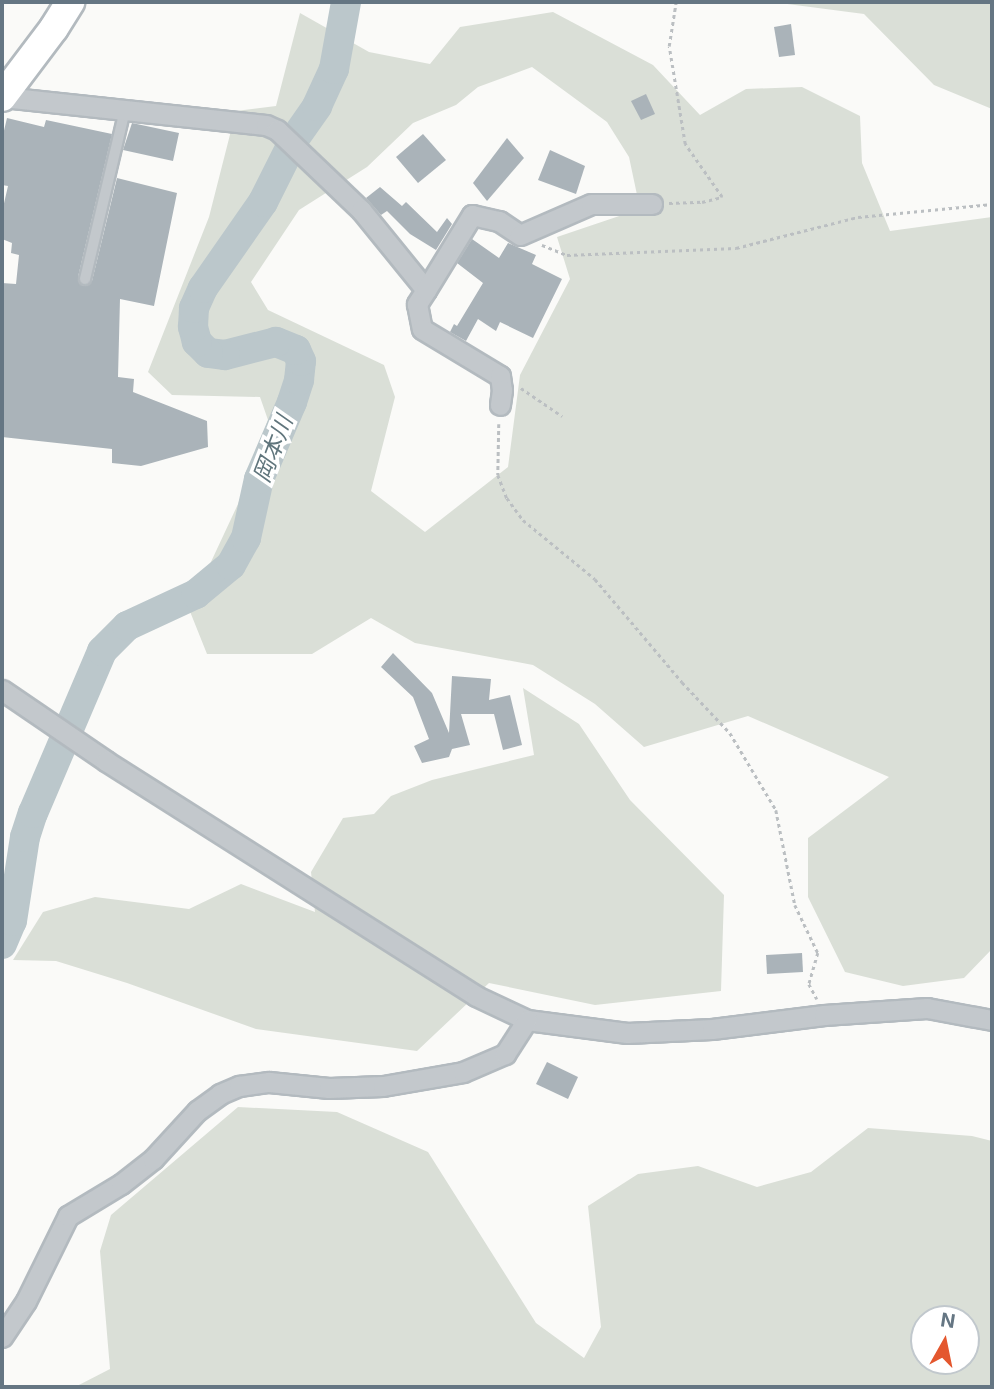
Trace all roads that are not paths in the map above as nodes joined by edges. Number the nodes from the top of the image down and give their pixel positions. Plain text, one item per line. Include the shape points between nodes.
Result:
1 (70, 2) edge
2 (2, 97) edge
3 (125, 110) junction
4 (652, 204) road end
5 (85, 279) dead end
6 (426, 290) junction
7 (500, 405) road end
8 (3, 691) edge
9 (527, 1020) junction
10 (992, 1020) edge
11 (2, 1337) edge

1 - 2 main road
2 - 3 street
3 - 5 lane
3 - 6 street via 266,125 277,130 360,210
4 - 6 street via 591,204 520,235 499,221 472,215
6 - 7 street via 417,304 422,329 500,376
8 - 9 street via 476,996
9 - 10 street via 627,1033 927,1008
9 - 11 street via 505,1054 463,1072 383,1086 329,1088 269,1082 219,1094 153,1159 68,1216 26,1301

